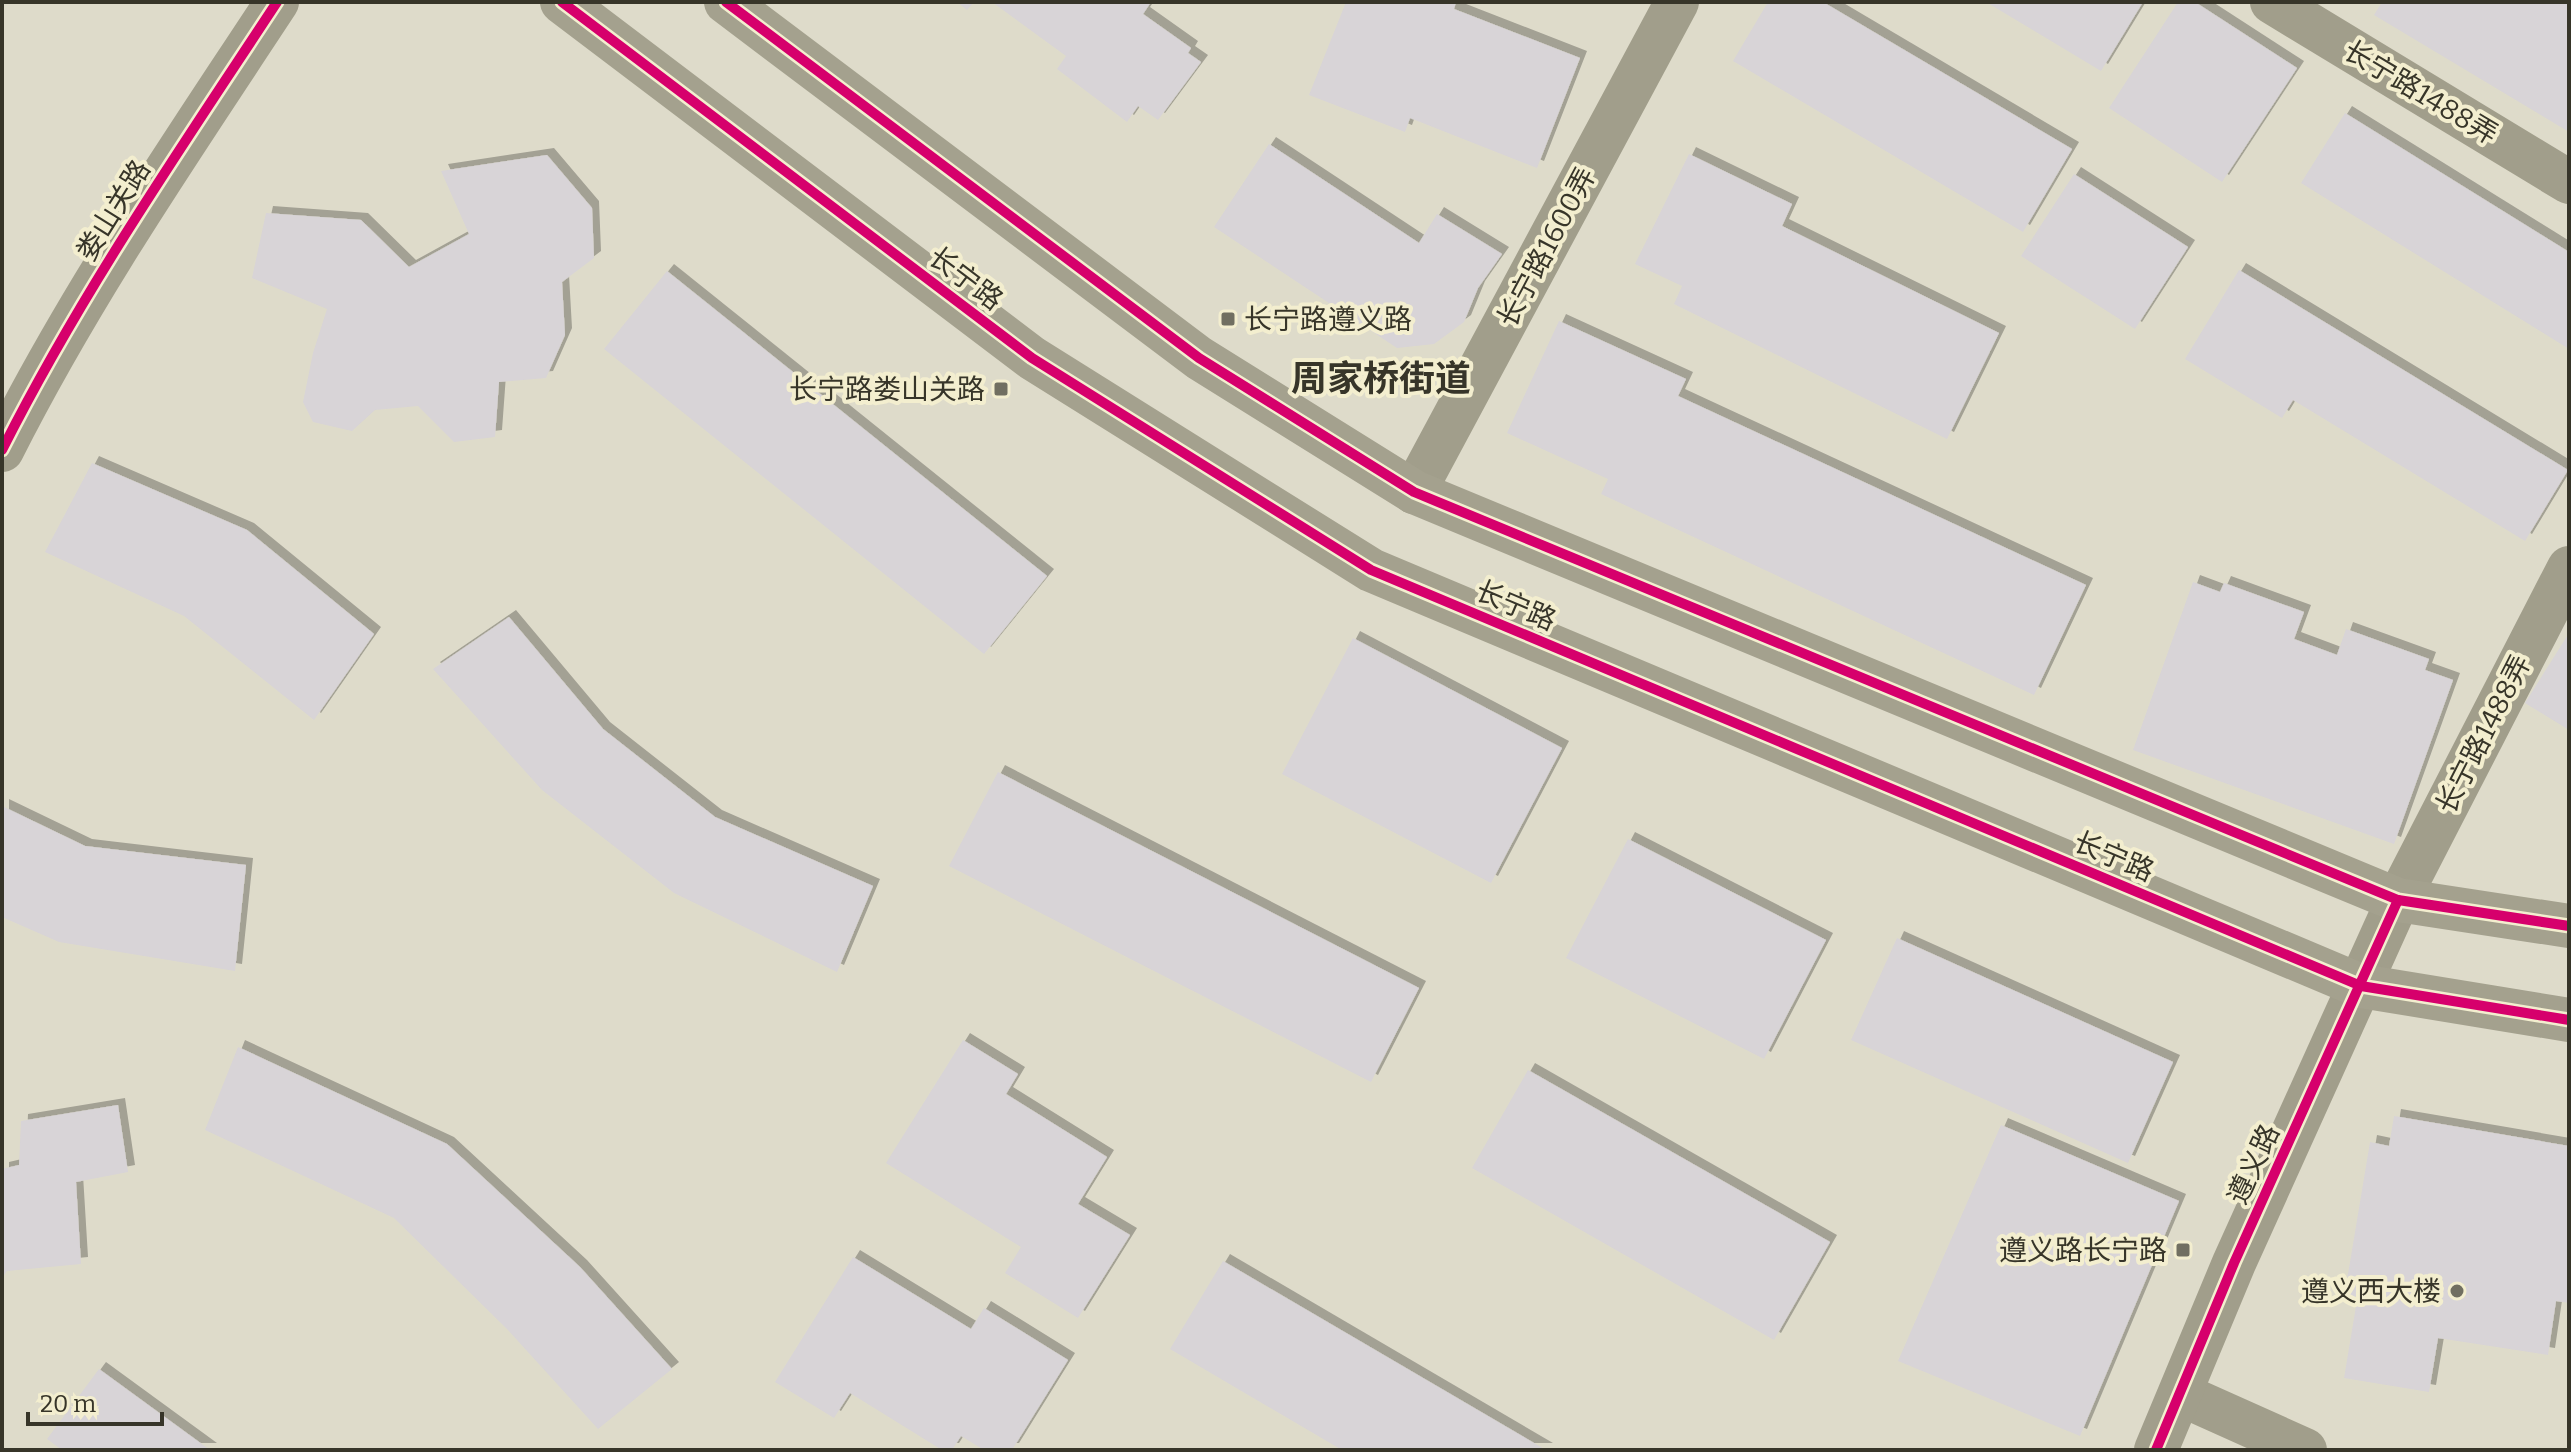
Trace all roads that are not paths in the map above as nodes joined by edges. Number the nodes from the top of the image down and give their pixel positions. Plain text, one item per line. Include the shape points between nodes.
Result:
1 (277, 2) edge
2 (562, 2) edge
3 (726, 2) edge
4 (1677, 2) edge
5 (2272, 2) edge
6 (2569, 182) edge
7 (2, 450) edge
8 (1414, 492) junction
9 (2569, 568) edge
10 (2398, 900) junction
11 (2569, 926) edge
12 (2361, 986) junction
13 (2569, 1020) edge
14 (2180, 1394) junction
15 (2156, 1450) edge
16 (2305, 1450) edge

1 - 7 street, 娄山关路 via 134,219
2 - 12 main road, 长宁路 via 1032,358 1371,570
3 - 8 main road via 1199,358
4 - 8 street, 长宁路1600弄
5 - 6 street, 长宁路1488弄
8 - 10 main road
9 - 10 street, 长宁路1488弄
10 - 11 main road
10 - 12 street, 遵义路
12 - 13 main road, 长宁路
12 - 14 street, 遵义路
14 - 15 street, 遵义路
14 - 16 street

